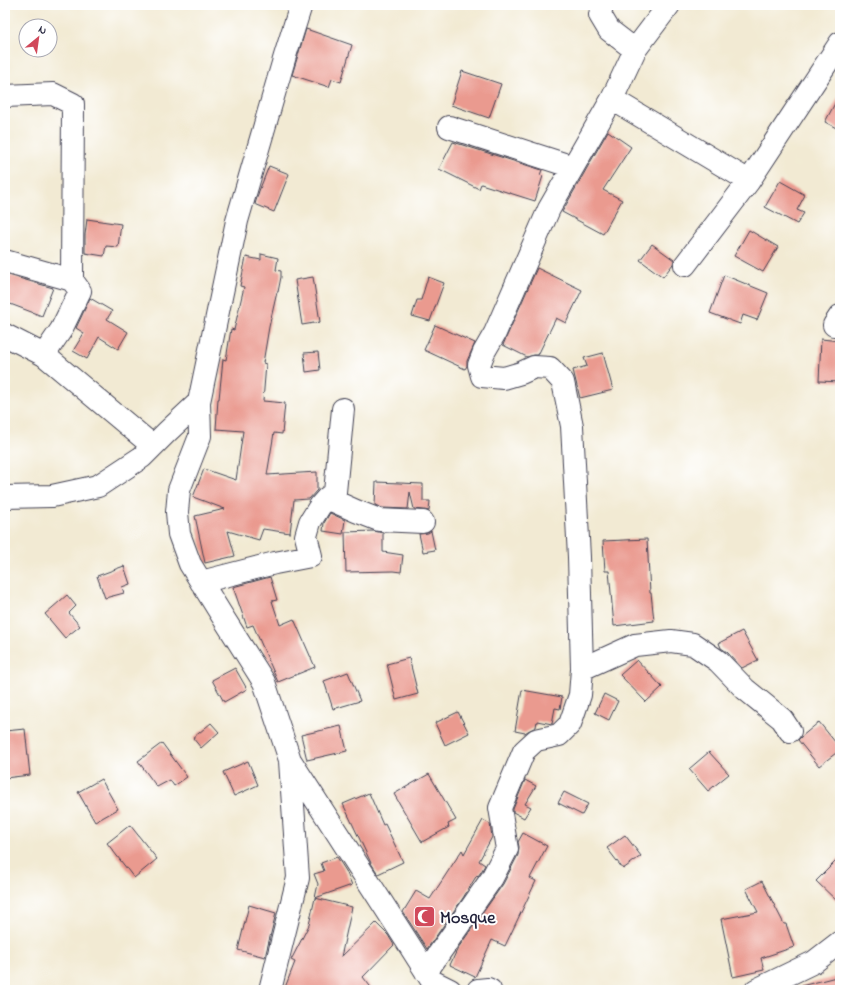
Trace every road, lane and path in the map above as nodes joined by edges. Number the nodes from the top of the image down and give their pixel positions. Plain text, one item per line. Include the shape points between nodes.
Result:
1 (301, 5) edge
2 (602, 5) edge
3 (669, 5) edge
4 (840, 43) edge
5 (635, 50) junction
6 (5, 96) edge
7 (612, 99) junction
8 (449, 126) dead end
9 (573, 167) junction
10 (749, 181) junction
11 (5, 261) edge
12 (685, 264) dead end
13 (72, 280) junction
14 (5, 335) edge
15 (44, 355) junction
16 (199, 402) junction
17 (343, 409) dead end
18 (153, 446) junction
19 (5, 497) edge
20 (327, 498) junction
21 (423, 522) dead end
22 (201, 582) junction
23 (582, 669) junction
24 (790, 731) dead end
25 (290, 760) junction
26 (840, 942) edge
27 (426, 972) junction
28 (788, 983) edge
29 (270, 990) edge
30 (450, 990) edge
31 (478, 990) edge
32 (490, 990) edge
33 (756, 990) edge

1 - 16 street via 237,221
2 - 5 street via 600,15 609,30
3 - 5 street
4 - 10 street
5 - 7 street
6 - 13 street via 53,94 74,104
7 - 9 street
7 - 10 street
8 - 9 street
9 - 23 street via 550,208 479,365 482,376 504,378 534,367 550,368 562,382 572,426
10 - 12 street
11 - 13 street
13 - 15 street via 80,291 61,330
14 - 15 street
15 - 18 street
16 - 18 street
16 - 22 street via 200,436 179,490 177,512 179,534 190,564
17 - 20 street via 335,492
18 - 19 street via 142,457 98,486 52,496
20 - 21 street via 379,520
20 - 22 street via 310,522 306,536 311,556
22 - 25 street via 264,682
23 - 24 street via 635,644 671,641 693,644 718,661 744,689 782,718
23 - 27 street via 580,695 570,724 559,735 536,740 524,751 500,808 507,849 492,878
25 - 27 street
25 - 29 street via 298,878
26 - 28 street
27 - 30 street via 432,981
28 - 33 street
31 - 32 street

